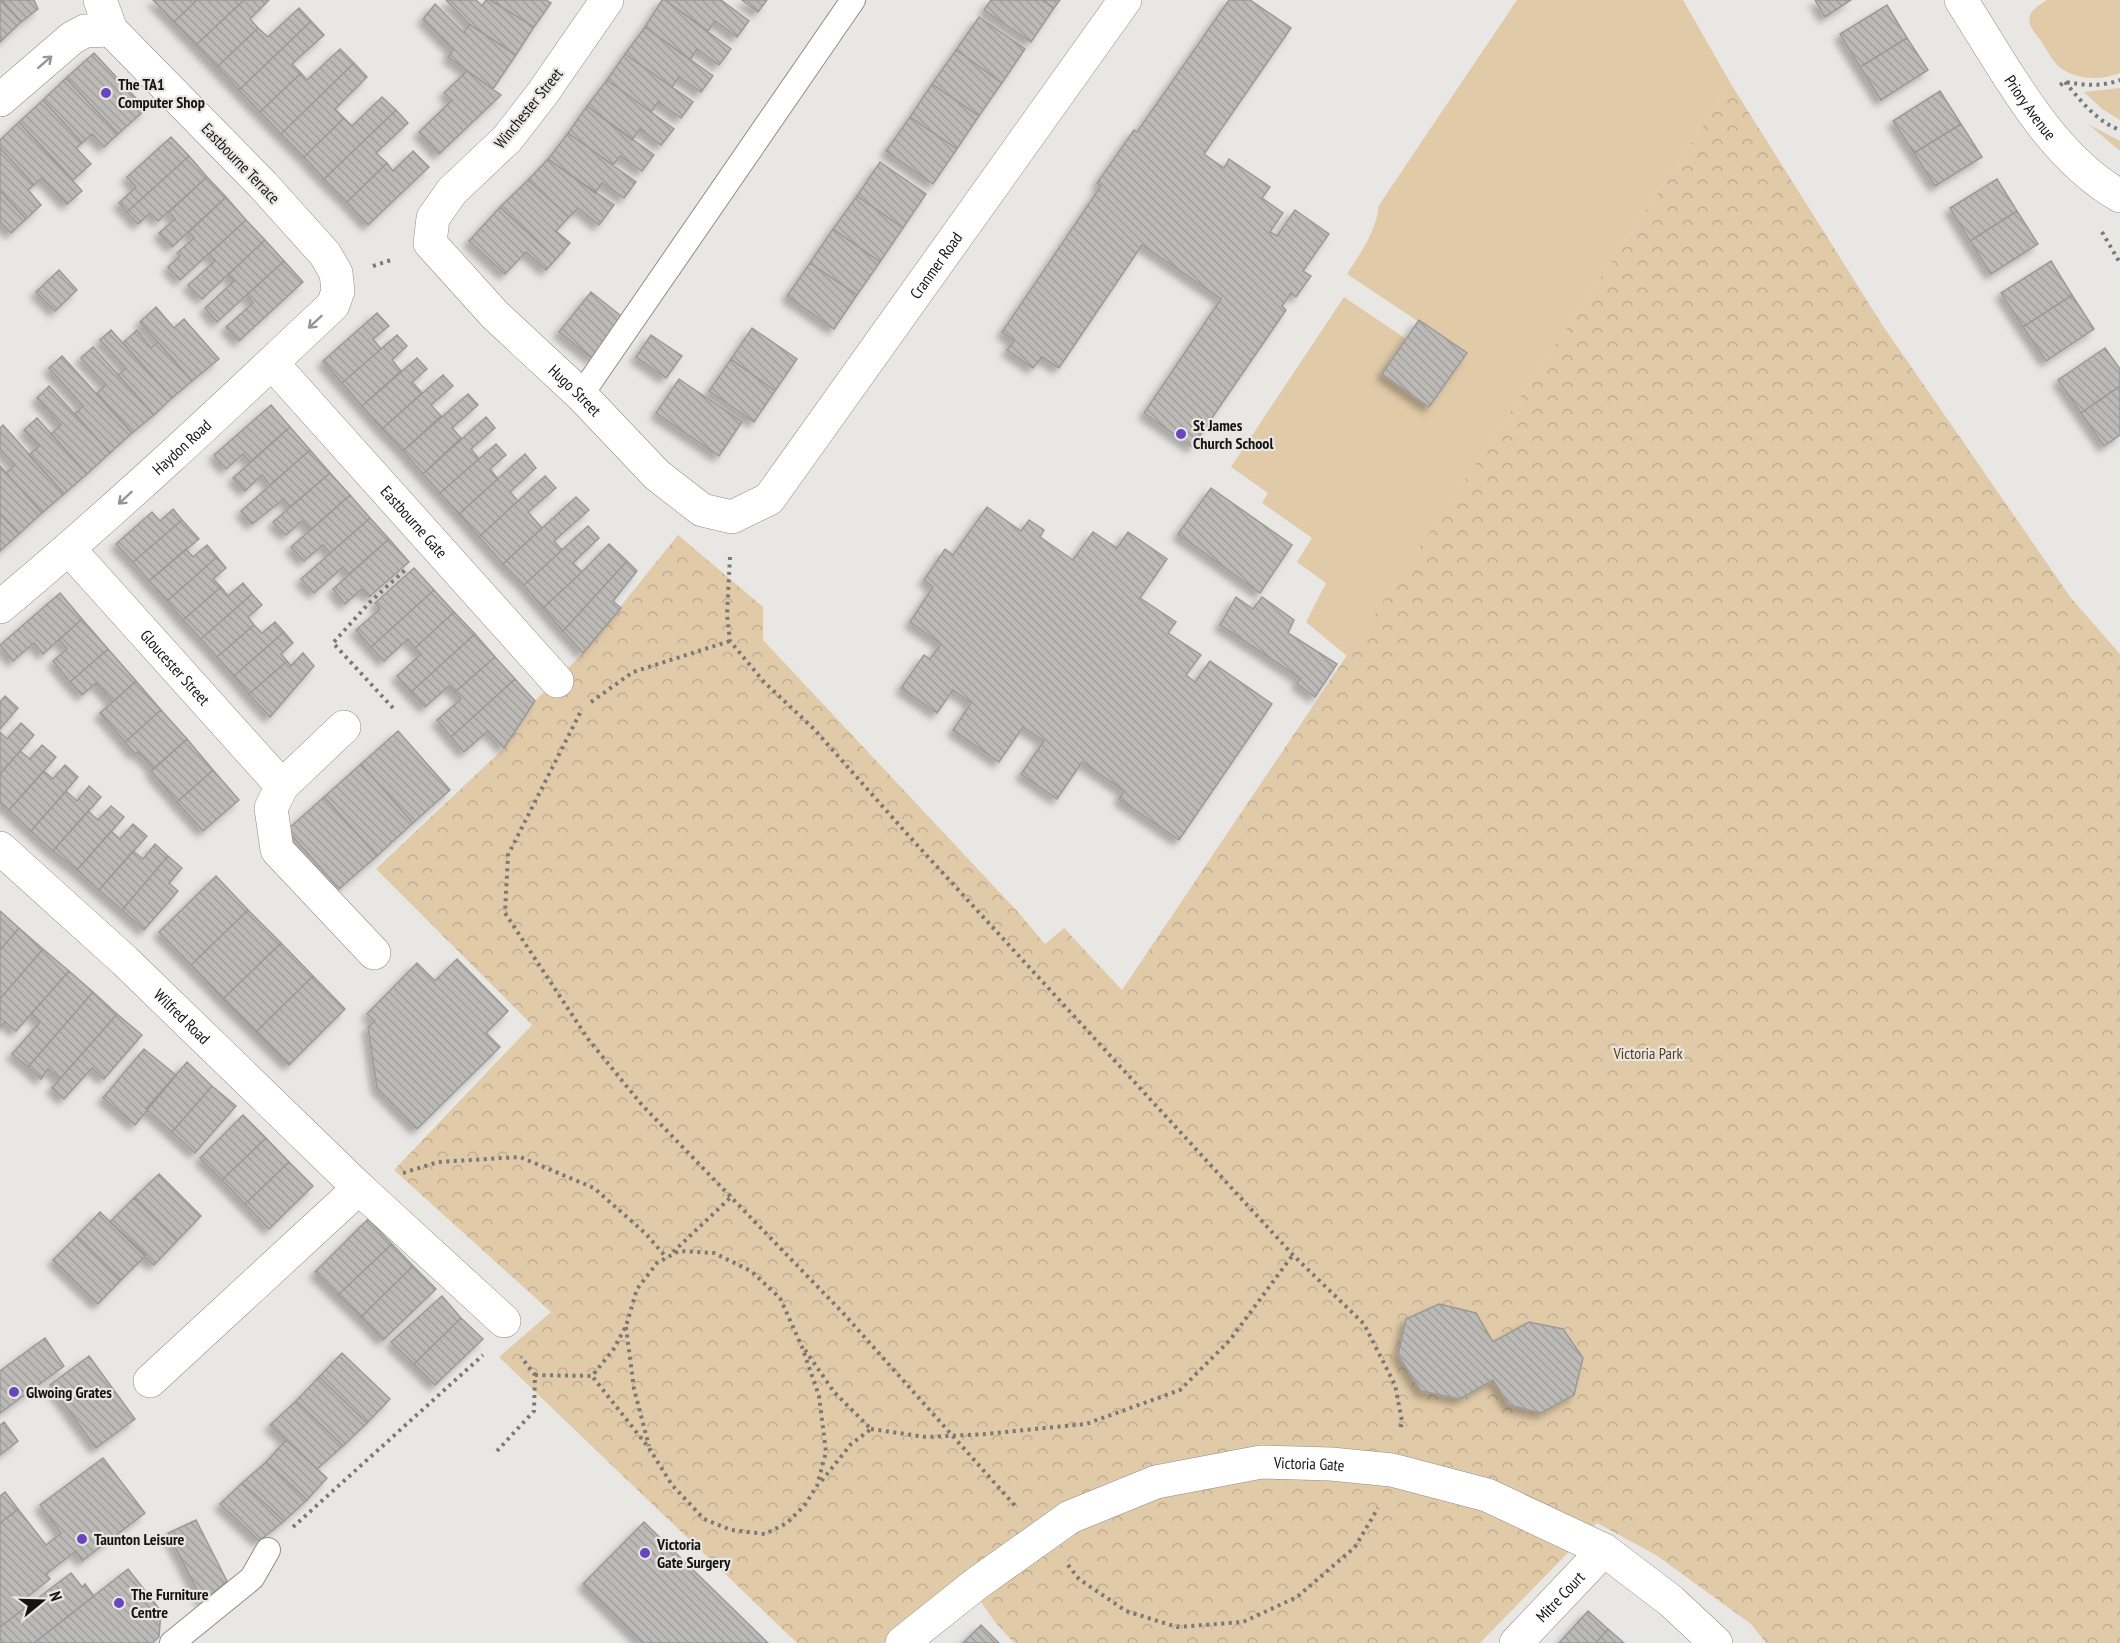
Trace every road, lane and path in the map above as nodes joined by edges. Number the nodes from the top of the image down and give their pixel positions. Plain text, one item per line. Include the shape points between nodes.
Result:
1 (607, 0) edge
2 (853, 0) edge
3 (1125, 0) edge
4 (1962, 0) edge
5 (106, 15) edge
6 (2120, 80) edge
7 (2065, 82) junction
8 (0, 100) edge
9 (2028, 105) junction
10 (2120, 130) edge
11 (2120, 196) edge
12 (430, 243) junction
13 (336, 273) junction
14 (272, 363) junction
15 (581, 395) junction
16 (732, 517) junction
17 (434, 543) junction
18 (69, 549) junction
19 (0, 608) edge
20 (730, 641) junction
21 (557, 681) dead end
22 (393, 708) dead end
23 (344, 727) dead end
24 (282, 786) junction
25 (0, 848) edge
26 (374, 952) dead end
27 (359, 1188) junction
28 (730, 1198) junction
29 (1293, 1256) junction
30 (666, 1258) junction
31 (626, 1326) junction
32 (504, 1329) junction
33 (802, 1347) junction
34 (535, 1374) junction
35 (592, 1376) junction
36 (150, 1381) dead end
37 (871, 1429) junction
38 (951, 1436) junction
39 (649, 1448) junction
40 (497, 1451) dead end
41 (1392, 1470) junction
42 (817, 1486) junction
43 (1042, 1536) junction
44 (268, 1550) joint
45 (1604, 1550) junction
46 (172, 1643) edge
47 (902, 1643) edge
48 (1516, 1643) edge
49 (1716, 1643) edge

1 - 12 street, Winchester Street via 507,139 452,191 433,218
2 - 15 lane
3 - 16 street, Cranmer Road via 769,499
4 - 9 street, Priory Avenue
8 -> 5 street via 72,38
5 - 13 street, Eastbourne Terrace via 325,254
6 - 7 path via 2088,86
7 - 9 path
7 - 10 path via 2090,112
9 - 11 street, Priory Avenue via 2077,165
12 - 13 path via 387,263
12 - 15 street, Hugo Street via 495,315
13 -> 14 street, Haydon Road via 338,291 333,305
14 - 17 street, Eastbourne Gate
14 -> 18 street, Haydon Road
15 - 16 street, Hugo Street via 657,475 702,510
16 - 20 path via 727,614
17 - 21 street, Eastbourne Gate
17 - 22 path via 331,642
18 - 19 street, Haydon Road
18 - 24 street, Gloucester Street
20 - 28 path via 633,672 583,708 508,855 505,913 594,1047 642,1106
20 - 29 path
23 - 24 street
24 - 26 street via 271,808 277,850
25 - 27 street, Wilfred Road via 125,961
27 - 30 path via 438,1162 520,1157 594,1188 645,1233
27 - 32 street, Wilfred Road
27 - 36 street
28 - 30 path
28 - 38 path via 843,1313
29 - 38 path via 1230,1340 1180,1390 1086,1424
29 - 41 path via 1364,1324 1395,1385 1402,1421
30 - 31 path via 657,1263 637,1289
30 - 33 path via 679,1251 714,1253 751,1271 780,1299
31 - 35 path
31 - 39 path via 634,1389
32 - 34 path
32 - 44 path
33 - 37 path via 834,1392
33 - 42 path via 819,1396 826,1452
34 - 35 path
34 - 40 path via 534,1412
35 - 39 path
37 - 38 path via 926,1437
37 - 42 path via 851,1444
38 - 43 path
39 - 42 path via 672,1485 704,1519 731,1530 765,1534 787,1523
41 - 43 street, Victoria Gate via 1261,1462 1168,1479 1070,1517
41 - 43 path via 1377,1512 1355,1547 1297,1597 1243,1622 1177,1627 1126,1611 1080,1579
41 - 45 street, Victoria Gate via 1487,1495
43 - 47 street, Victoria Gate
44 - 46 lane via 252,1578
45 - 48 street, Mitre Court
45 - 49 street, Victoria Gate via 1671,1601

